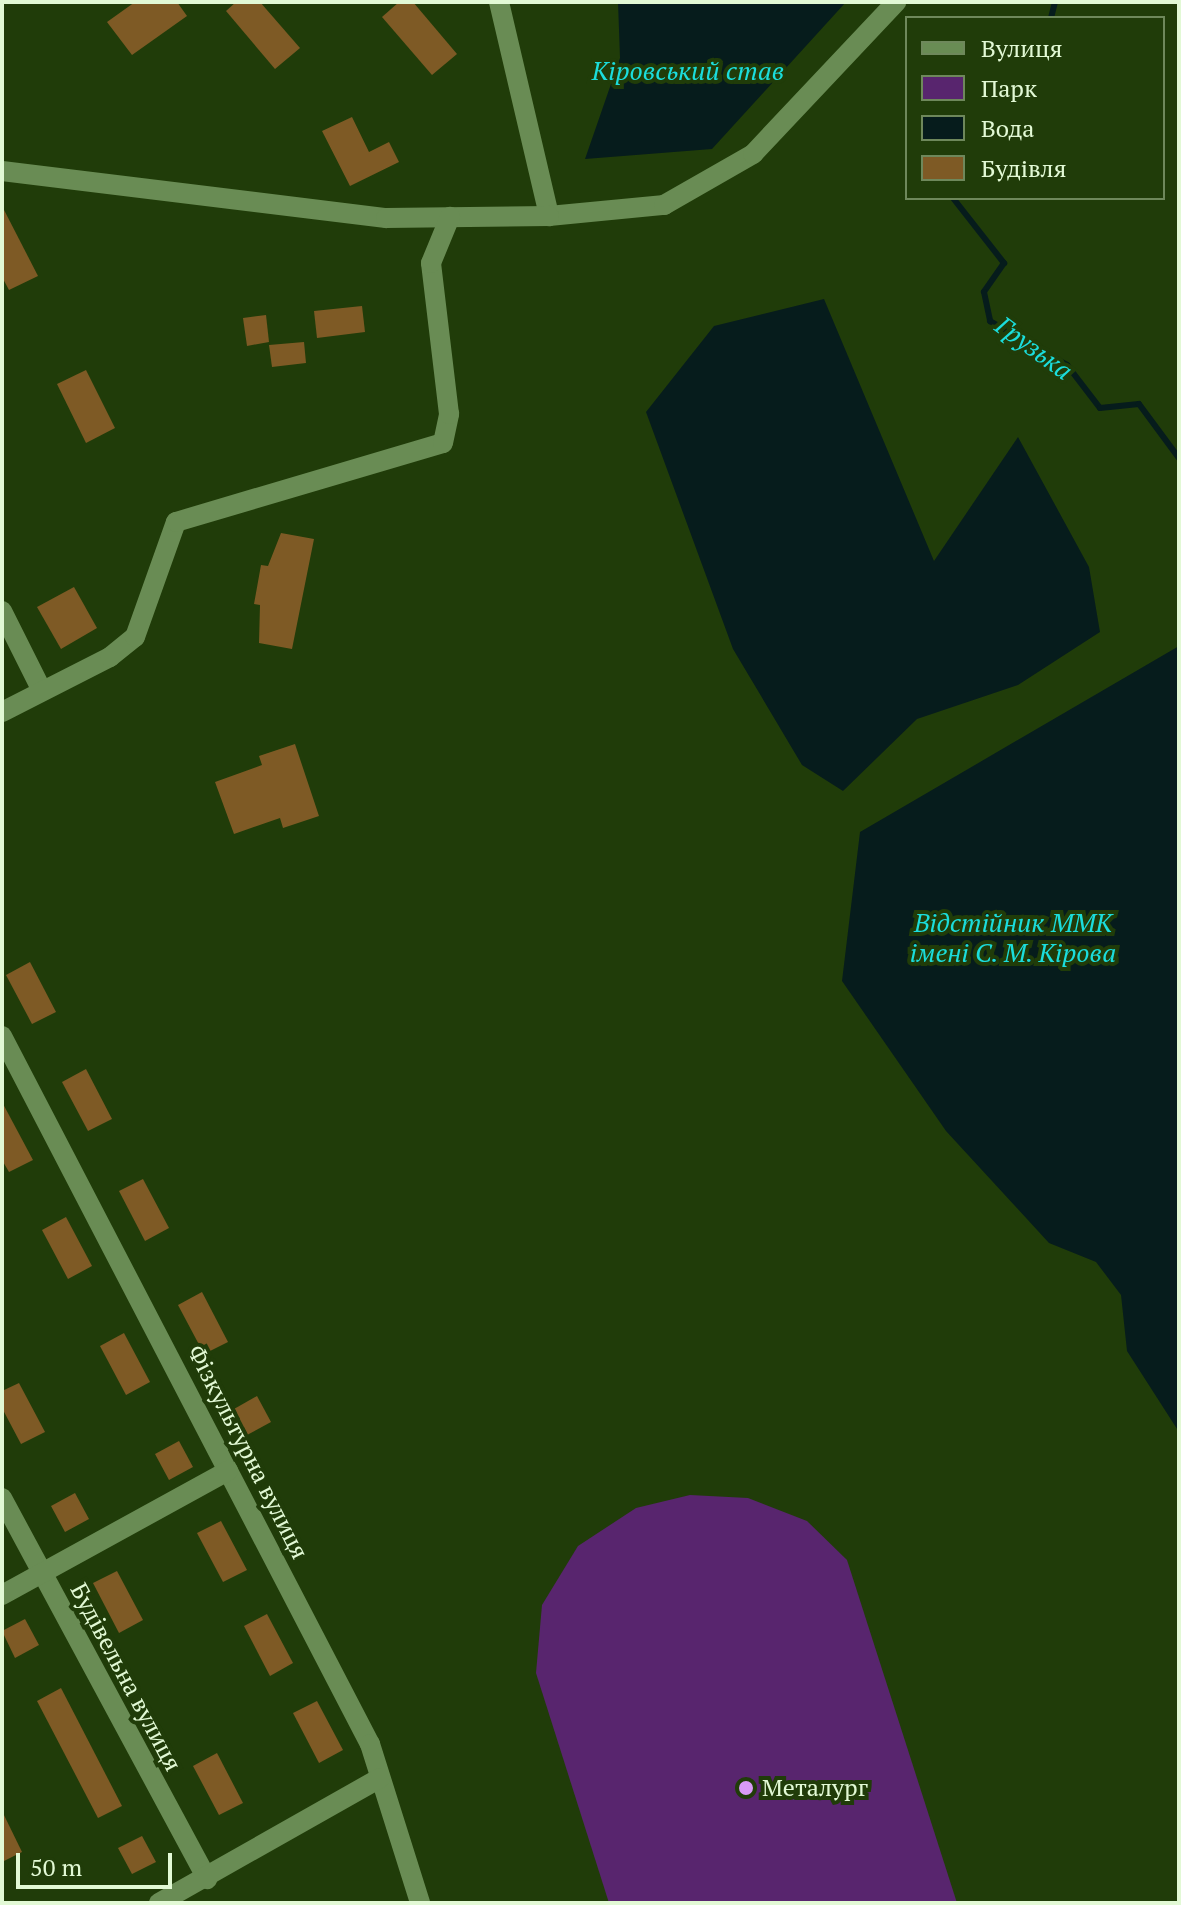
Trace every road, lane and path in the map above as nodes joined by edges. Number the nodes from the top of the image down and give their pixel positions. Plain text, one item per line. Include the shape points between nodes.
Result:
1 (499, 2) edge
2 (896, 2) edge
3 (2, 171) edge
4 (549, 216) junction
5 (450, 217) junction
6 (2, 611) edge
7 (42, 691) junction
8 (2, 712) edge
9 (2, 1036) edge
10 (228, 1471) junction
11 (2, 1498) edge
12 (41, 1574) junction
13 (2, 1595) edge
14 (380, 1778) junction
15 (207, 1879) junction
16 (159, 1903) edge
17 (420, 1903) edge

1 - 4 street
2 - 4 street via 753,154 664,205
3 - 5 street via 386,218
4 - 5 street
5 - 7 street via 431,263 449,414 443,443 176,522 135,637
6 - 7 street
7 - 8 street
9 - 10 street, Фiзкультурна вулиця
10 - 12 street
10 - 14 street, Фiзкультурна вулиця via 370,1744
11 - 12 street, Будівельна вулиця
12 - 13 street
12 - 15 street, Будівельна вулиця
14 - 15 street
14 - 17 street, Фiзкультурна вулиця
15 - 16 street

